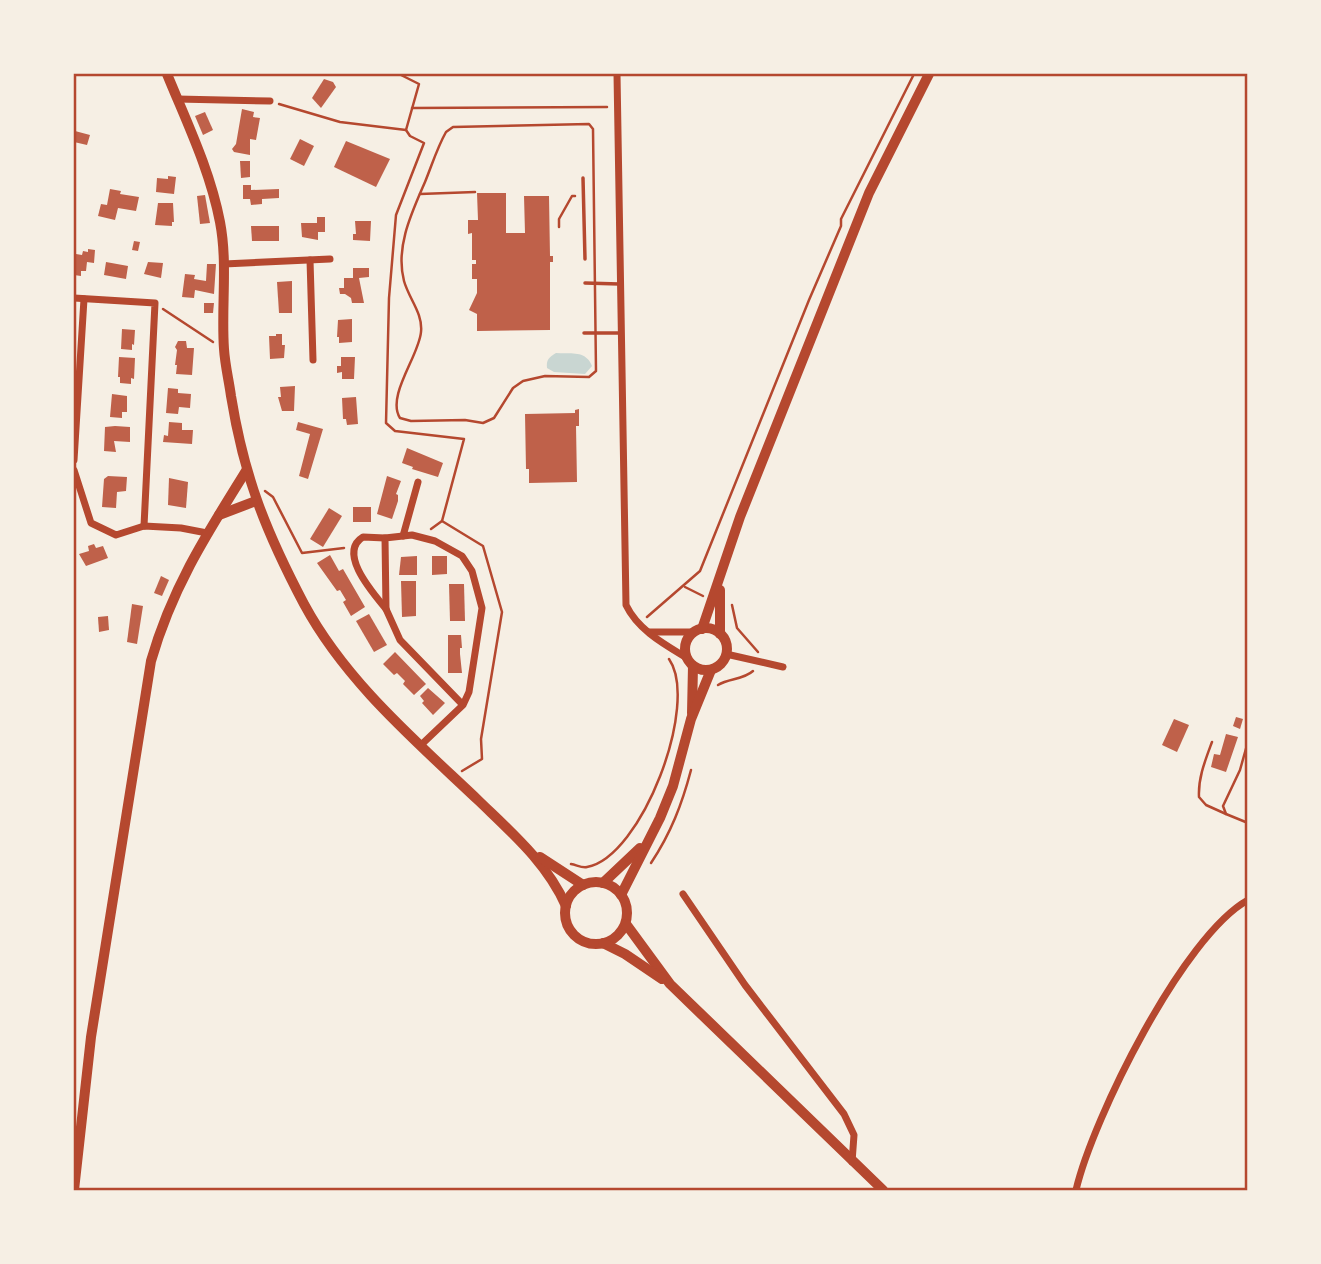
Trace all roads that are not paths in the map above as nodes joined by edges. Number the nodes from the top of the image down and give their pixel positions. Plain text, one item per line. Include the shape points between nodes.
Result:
1 (167, 74) edge
2 (617, 74) edge
3 (929, 74) edge
4 (177, 99) junction
5 (270, 101) road end
6 (583, 178) dead end
7 (330, 259) dead end
8 (585, 259) dead end
9 (310, 260) junction
10 (224, 264) junction
11 (585, 283) dead end
12 (621, 284) junction
13 (74, 298) edge
14 (85, 299) junction
15 (584, 333) dead end
16 (622, 333) junction
17 (313, 360) dead end
18 (74, 460) edge
19 (74, 470) edge
20 (246, 471) junction
21 (418, 482) dead end
22 (256, 501) junction
23 (218, 515) junction
24 (144, 526) junction
25 (207, 533) junction
26 (403, 536) junction
27 (385, 538) junction
28 (722, 570) junction
29 (386, 609) junction
30 (698, 631) junction
31 (648, 632) junction
32 (720, 634) junction
33 (726, 654) junction
34 (690, 662) junction
35 (783, 667) dead end
36 (711, 670) junction
37 (463, 705) junction
38 (691, 719) junction
39 (421, 745) junction
40 (645, 844) junction
41 (528, 849) junction
42 (603, 883) junction
43 (583, 885) junction
44 (683, 894) dead end
45 (621, 895) junction
46 (1248, 900) edge
47 (566, 906) junction
48 (626, 923) junction
49 (603, 943) junction
50 (670, 984) junction
51 (852, 1162) junction
52 (74, 1191) edge
53 (883, 1191) edge
54 (1076, 1191) edge

1 - 4 street
2 - 12 street
3 - 28 main road via 869,193
4 - 5 street
4 - 10 street via 212,187
6 - 8 lane
7 - 9 street
9 - 10 street
9 - 17 street
10 - 20 street via 224,350
11 - 12 lane
12 - 16 street
13 - 14 street
14 - 18 street
14 - 24 street via 155,303
15 - 16 lane
16 - 31 street via 626,604
19 - 24 street via 92,523 116,535
20 - 22 street
20 - 23 street
21 - 26 street
22 - 23 street
22 - 39 street via 306,607 330,645 359,684
23 - 25 street
24 - 25 street
25 - 52 street via 175,591 146,684 91,1037
26 - 27 street
26 - 37 street via 422,536 462,556 472,571 482,608
27 - 29 street
27 - 29 street via 363,537 354,545 354,561
28 - 30 main road
28 - 32 main road
29 - 37 street via 400,640
30 - 31 street
30 - 32 main road via 711,629
30 - 34 main road via 686,641
31 - 34 street
32 - 33 main road
33 - 35 street
33 - 36 main road
34 - 36 main road
34 - 38 main road
36 - 38 main road
37 - 39 street
38 - 40 main road via 673,786
39 - 41 street
40 - 42 main road
40 - 45 main road
41 - 43 street
41 - 47 street
42 - 43 main road
42 - 45 main road
43 - 47 main road
44 - 51 street via 745,985 845,1114 855,1135
45 - 48 main road
46 - 54 street via 1233,908 1181,969 1108,1104
47 - 49 main road via 566,919 575,936 584,942
48 - 49 main road
48 - 50 main road
49 - 50 main road
50 - 51 main road
51 - 53 main road

